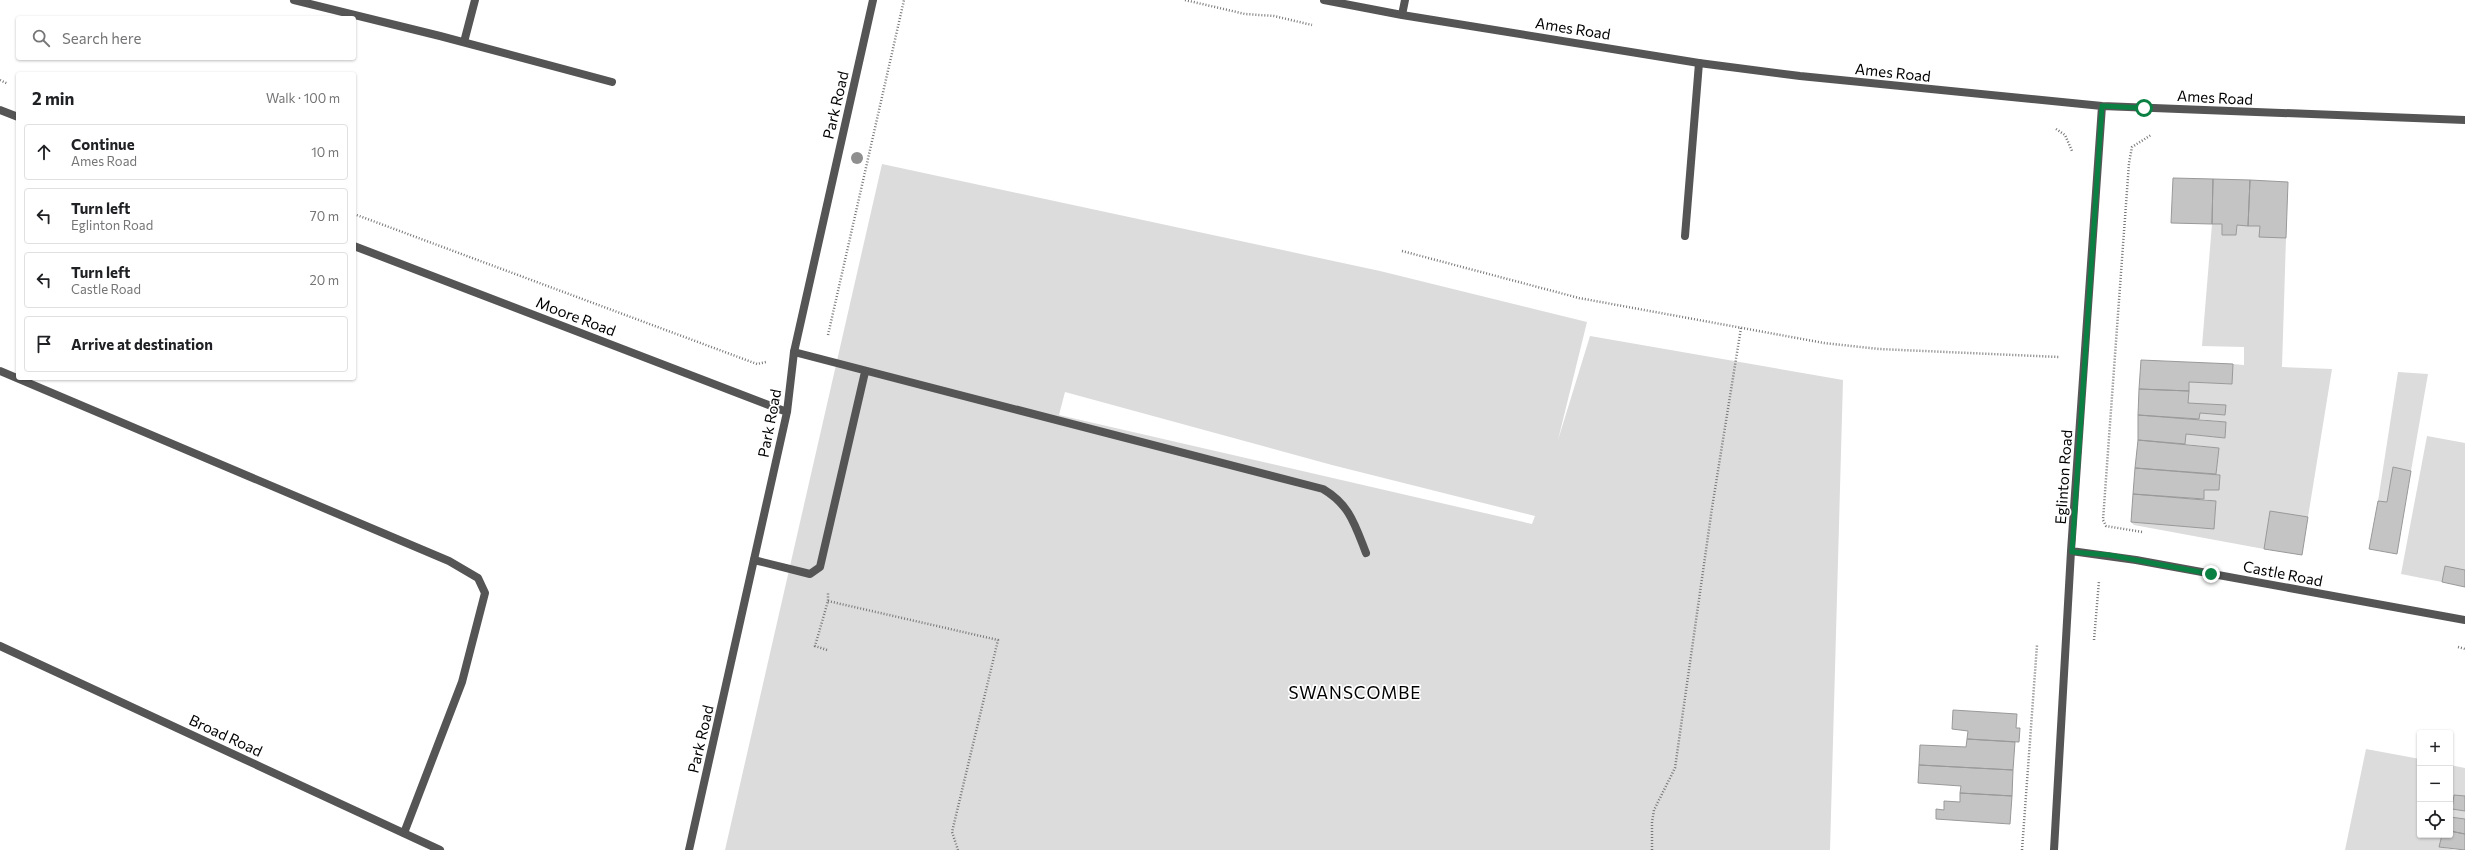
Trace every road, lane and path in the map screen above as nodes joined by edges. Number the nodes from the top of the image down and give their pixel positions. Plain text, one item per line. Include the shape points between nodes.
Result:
1 (294, 0) edge
2 (475, 0) edge
3 (873, 0) edge
4 (1185, 0) edge
5 (1324, 0) edge
6 (1405, 0) edge
7 (1402, 16) junction
8 (1318, 26) dead end
9 (464, 42) junction
10 (1699, 63) junction
11 (612, 82) dead end
12 (2102, 106) junction
13 (0, 110) edge
14 (16, 116) edge
15 (2465, 120) edge
16 (2054, 129) dead end
17 (2156, 134) dead end
18 (2072, 154) dead end
19 (356, 215) edge
20 (1685, 236) dead end
21 (356, 247) edge
22 (1402, 251) dead end
23 (1741, 328) junction
24 (2060, 349) dead end
25 (794, 352) junction
26 (2059, 357) junction
27 (768, 358) dead end
28 (2059, 364) dead end
29 (0, 371) edge
30 (865, 372) junction
31 (16, 378) edge
32 (21, 380) edge
33 (787, 412) junction
34 (2145, 533) dead end
35 (2072, 552) junction
36 (1366, 553) dead end
37 (754, 560) junction
38 (810, 574) junction
39 (2104, 580) dead end
40 (828, 601) junction
41 (2465, 620) edge
42 (2038, 637) dead end
43 (2094, 645) dead end
44 (0, 646) edge
45 (2450, 646) dead end
46 (2465, 649) edge
47 (827, 650) dead end
48 (404, 833) junction
49 (440, 850) edge
50 (689, 850) edge
51 (958, 850) edge
52 (1652, 850) edge
53 (2022, 850) edge
54 (2054, 850) edge

1 - 9 street
2 - 9 street
3 - 25 street, Park Road
4 - 8 path via 1245,14 1274,16
5 - 7 street, Ames Road
6 - 7 street
7 - 10 street, Ames Road
9 - 11 street
10 - 12 street, Ames Road via 1800,76
10 - 20 street
12 - 15 street, Ames Road
12 - 35 street, Eglinton Road
13 - 14 street
16 - 18 path via 2065,135
17 - 34 path via 2138,141 2130,153 2103,520 2106,526
19 - 27 path via 757,364 763,364
21 - 33 street, Moore Road
22 - 23 path via 1579,298
23 - 26 path via 1870,349
23 - 52 path via 1712,508 1676,768 1653,816
24 - 26 path
25 - 30 street
25 - 33 street, Park Road
26 - 28 path
29 - 31 street
30 - 36 street via 1323,489 1338,498 1350,513
30 - 38 street via 820,567
32 - 48 street via 449,561 478,578 485,592 462,682
33 - 37 street, Park Road
35 - 41 street, Castle Road via 2109,555
35 - 54 street, Eglinton Road
37 - 38 street
37 - 50 street, Park Road
38 - 40 path via 825,586
39 - 43 path via 2098,584
40 - 47 path via 814,646
40 - 51 path via 998,640 952,832
42 - 53 path
44 - 48 street, Broad Road
45 - 46 path
48 - 49 street, Broad Road

